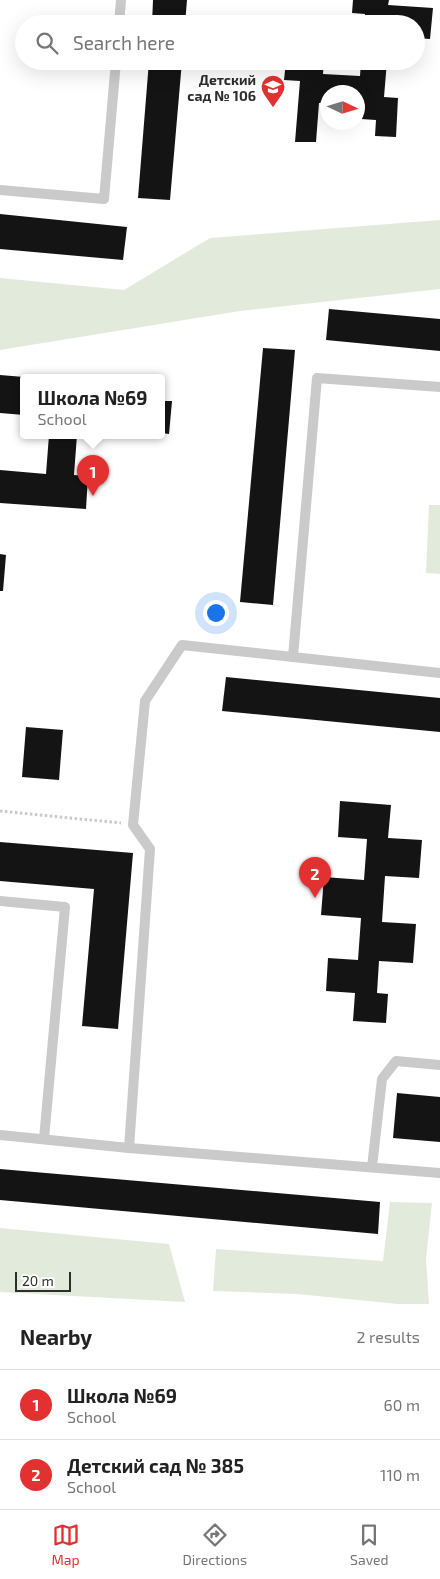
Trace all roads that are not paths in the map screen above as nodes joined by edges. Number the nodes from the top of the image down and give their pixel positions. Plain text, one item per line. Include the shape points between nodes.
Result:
1 (121, 0) edge
2 (120, 15) edge
3 (115, 70) edge
4 (0, 190) edge
5 (440, 387) edge
6 (293, 657) junction
7 (440, 673) edge
8 (0, 901) edge
9 (440, 1065) edge
10 (0, 1135) edge
11 (44, 1139) junction
12 (129, 1148) junction
13 (372, 1167) junction
14 (440, 1173) edge

1 - 2 lane
3 - 4 lane via 104,199
5 - 6 lane via 317,378
6 - 7 lane
6 - 12 lane via 182,645 146,701 133,825 150,849
8 - 11 lane via 65,907
9 - 13 lane via 396,1061 382,1079
10 - 11 lane
11 - 12 lane
12 - 13 lane
13 - 14 lane

